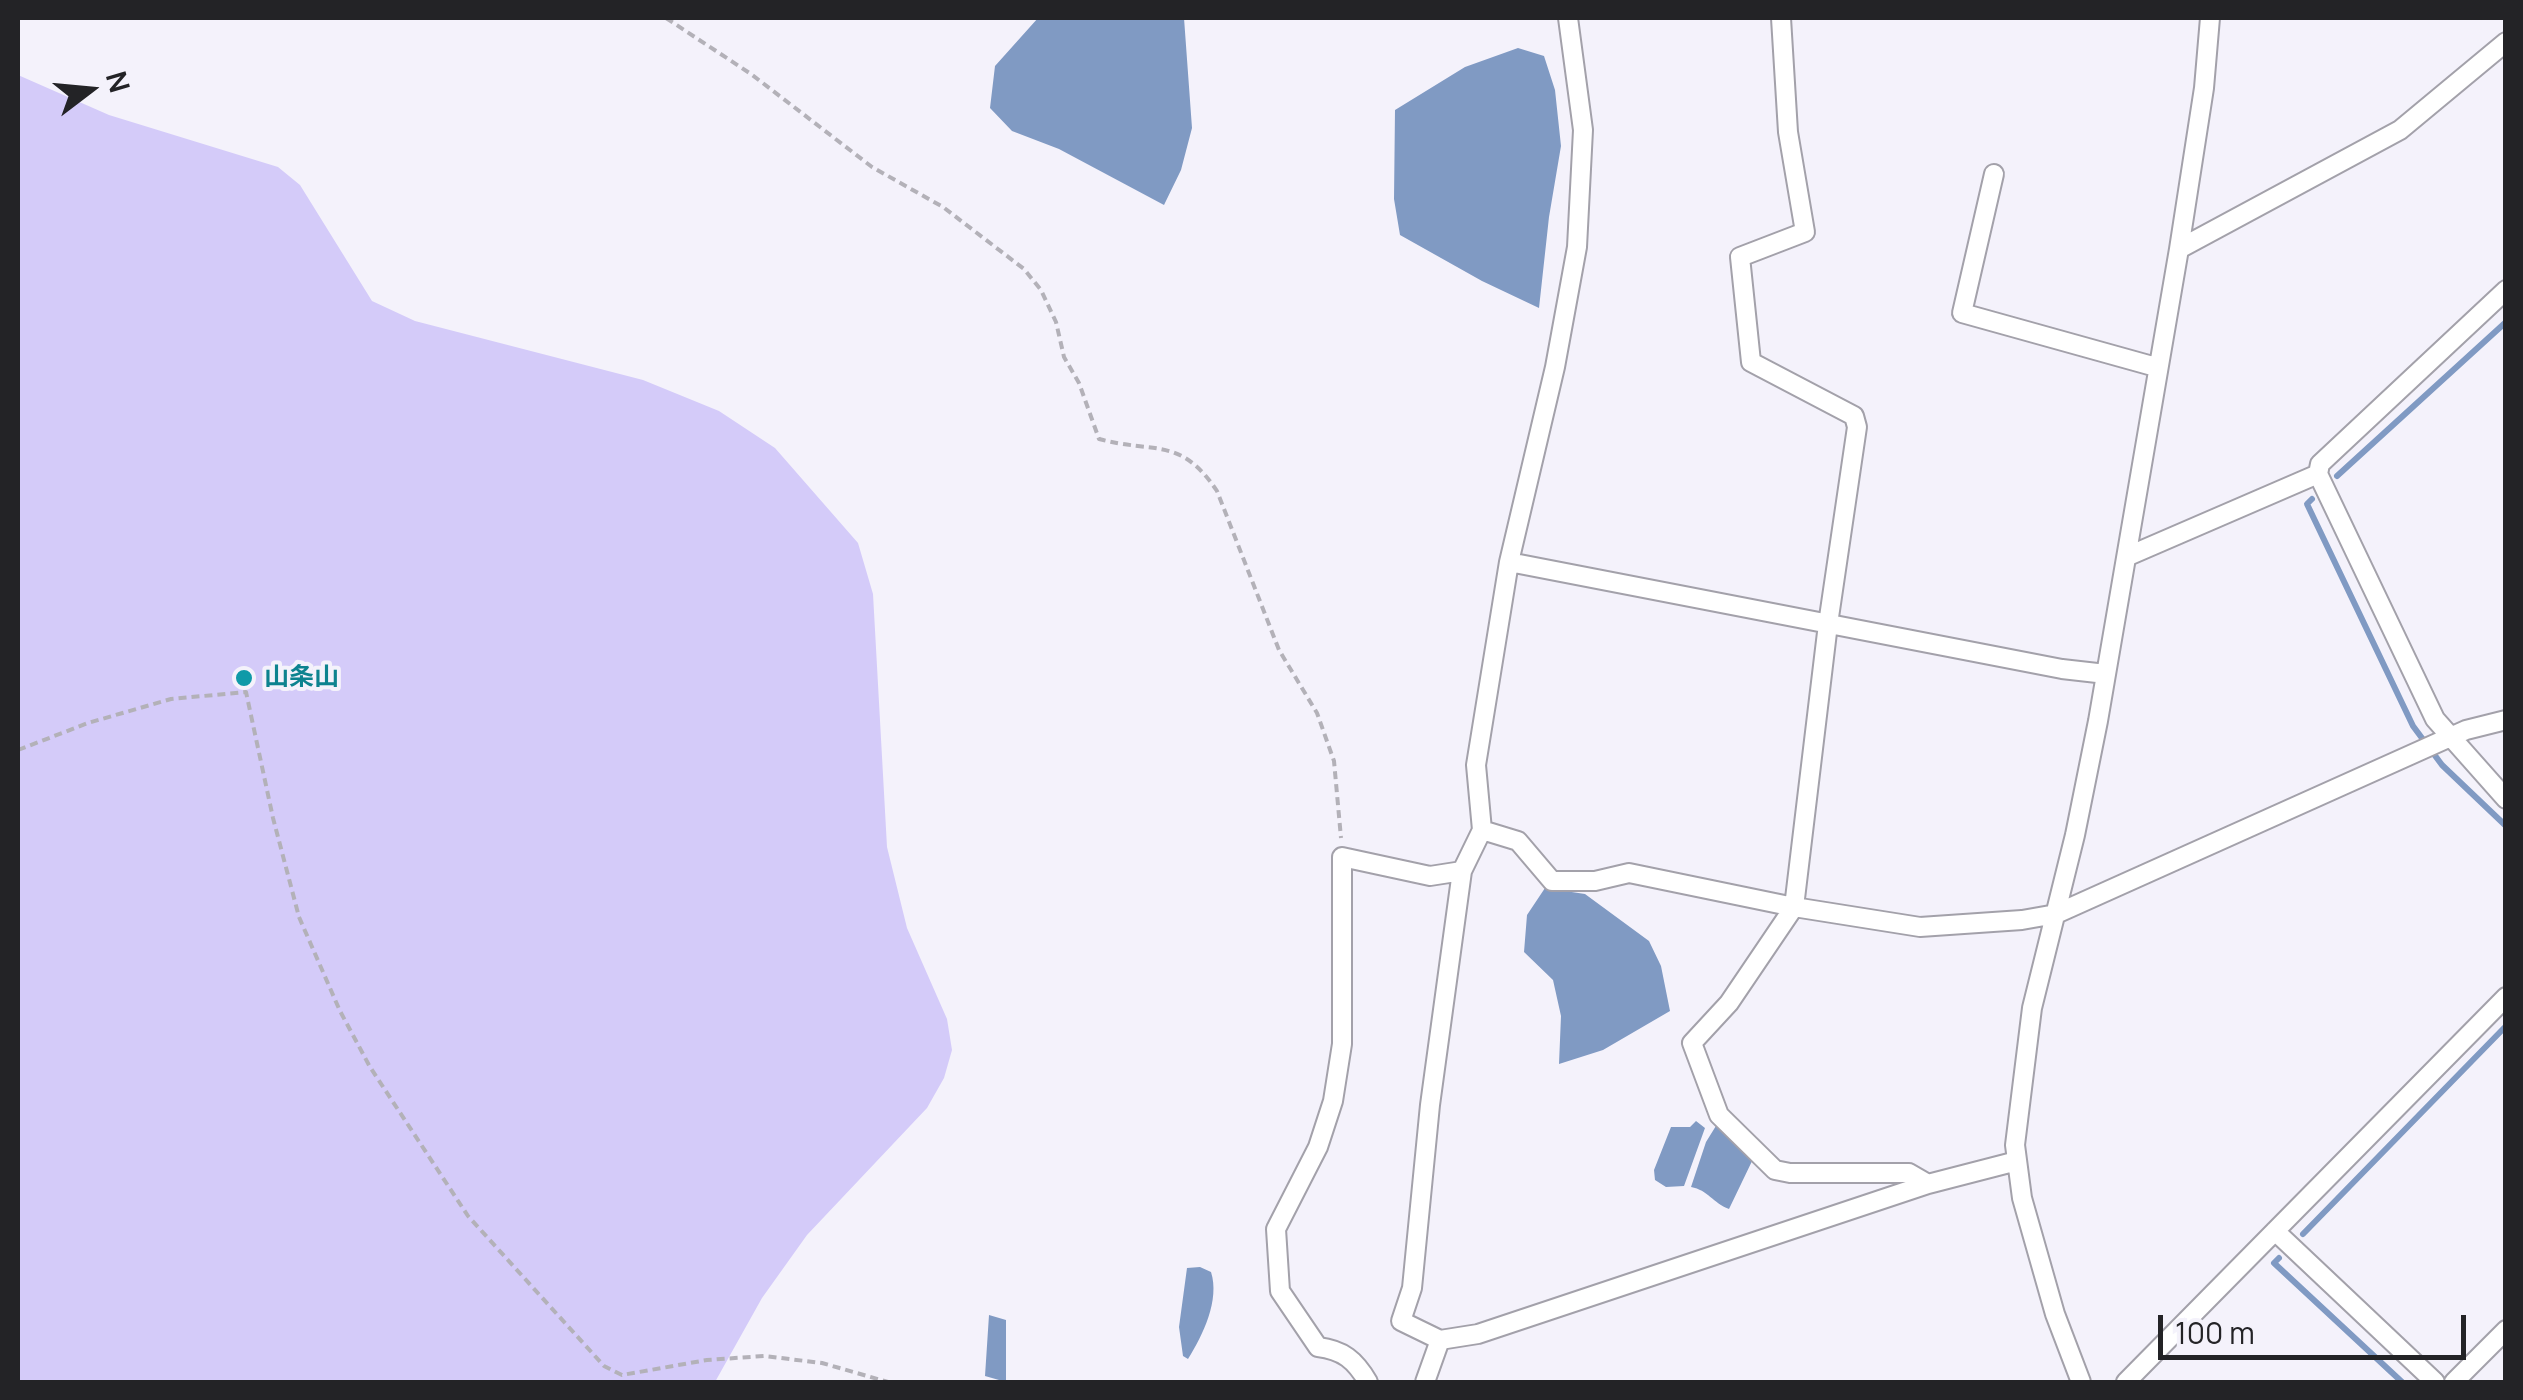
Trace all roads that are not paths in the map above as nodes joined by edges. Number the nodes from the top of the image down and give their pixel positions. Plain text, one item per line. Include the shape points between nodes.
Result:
1 (1568, 18) edge
2 (1780, 18) edge
3 (2210, 18) edge
4 (2506, 42) edge
5 (1994, 174) dead end
6 (2179, 248) junction
7 (2506, 290) edge
8 (2156, 367) junction
9 (2318, 474) junction
10 (2126, 558) junction
11 (1509, 562) junction
12 (1828, 624) junction
13 (2106, 674) junction
14 (2506, 720) edge
15 (2446, 740) junction
16 (2506, 799) edge
17 (1482, 830) junction
18 (1462, 871) junction
19 (1794, 906) junction
20 (2056, 914) junction
21 (2506, 996) edge
22 (2017, 1161) junction
23 (1928, 1184) junction
24 (2275, 1232) junction
25 (2506, 1330) edge
26 (1440, 1340) junction
27 (1368, 1382) edge
28 (1425, 1382) edge
29 (2080, 1382) edge
30 (2126, 1382) edge
31 (2435, 1382) edge
32 (2454, 1382) edge

1 - 11 street via 1583,130 1577,248
2 - 12 street via 1788,132 1805,232 1740,257 1751,362 1854,416 1857,427
3 - 6 street
4 - 6 street via 2400,130
5 - 8 street via 1962,313
6 - 8 street
7 - 9 street via 2320,464
8 - 10 street
9 - 10 street
9 - 15 street
10 - 13 street
11 - 12 street
11 - 17 street via 1476,765
12 - 13 street
12 - 19 street
13 - 20 street
14 - 15 street
15 - 16 street
15 - 20 street
17 - 18 street
17 - 19 street via 1518,840 1552,881 1595,882 1628,873
18 - 26 street via 1412,1288 1400,1317
18 - 27 street via 1430,876 1342,857 1342,1044 1332,1102 1318,1147 1276,1229 1280,1291 1318,1347 1338,1350
19 - 20 street via 1920,926
19 - 23 street via 1730,1003 1692,1043 1719,1115 1774,1170 1910,1173
20 - 22 street via 2030,1022
21 - 24 street
22 - 23 street
22 - 29 street via 2055,1314
23 - 26 street via 1478,1334
24 - 30 street
24 - 31 street
25 - 32 street
26 - 28 street

